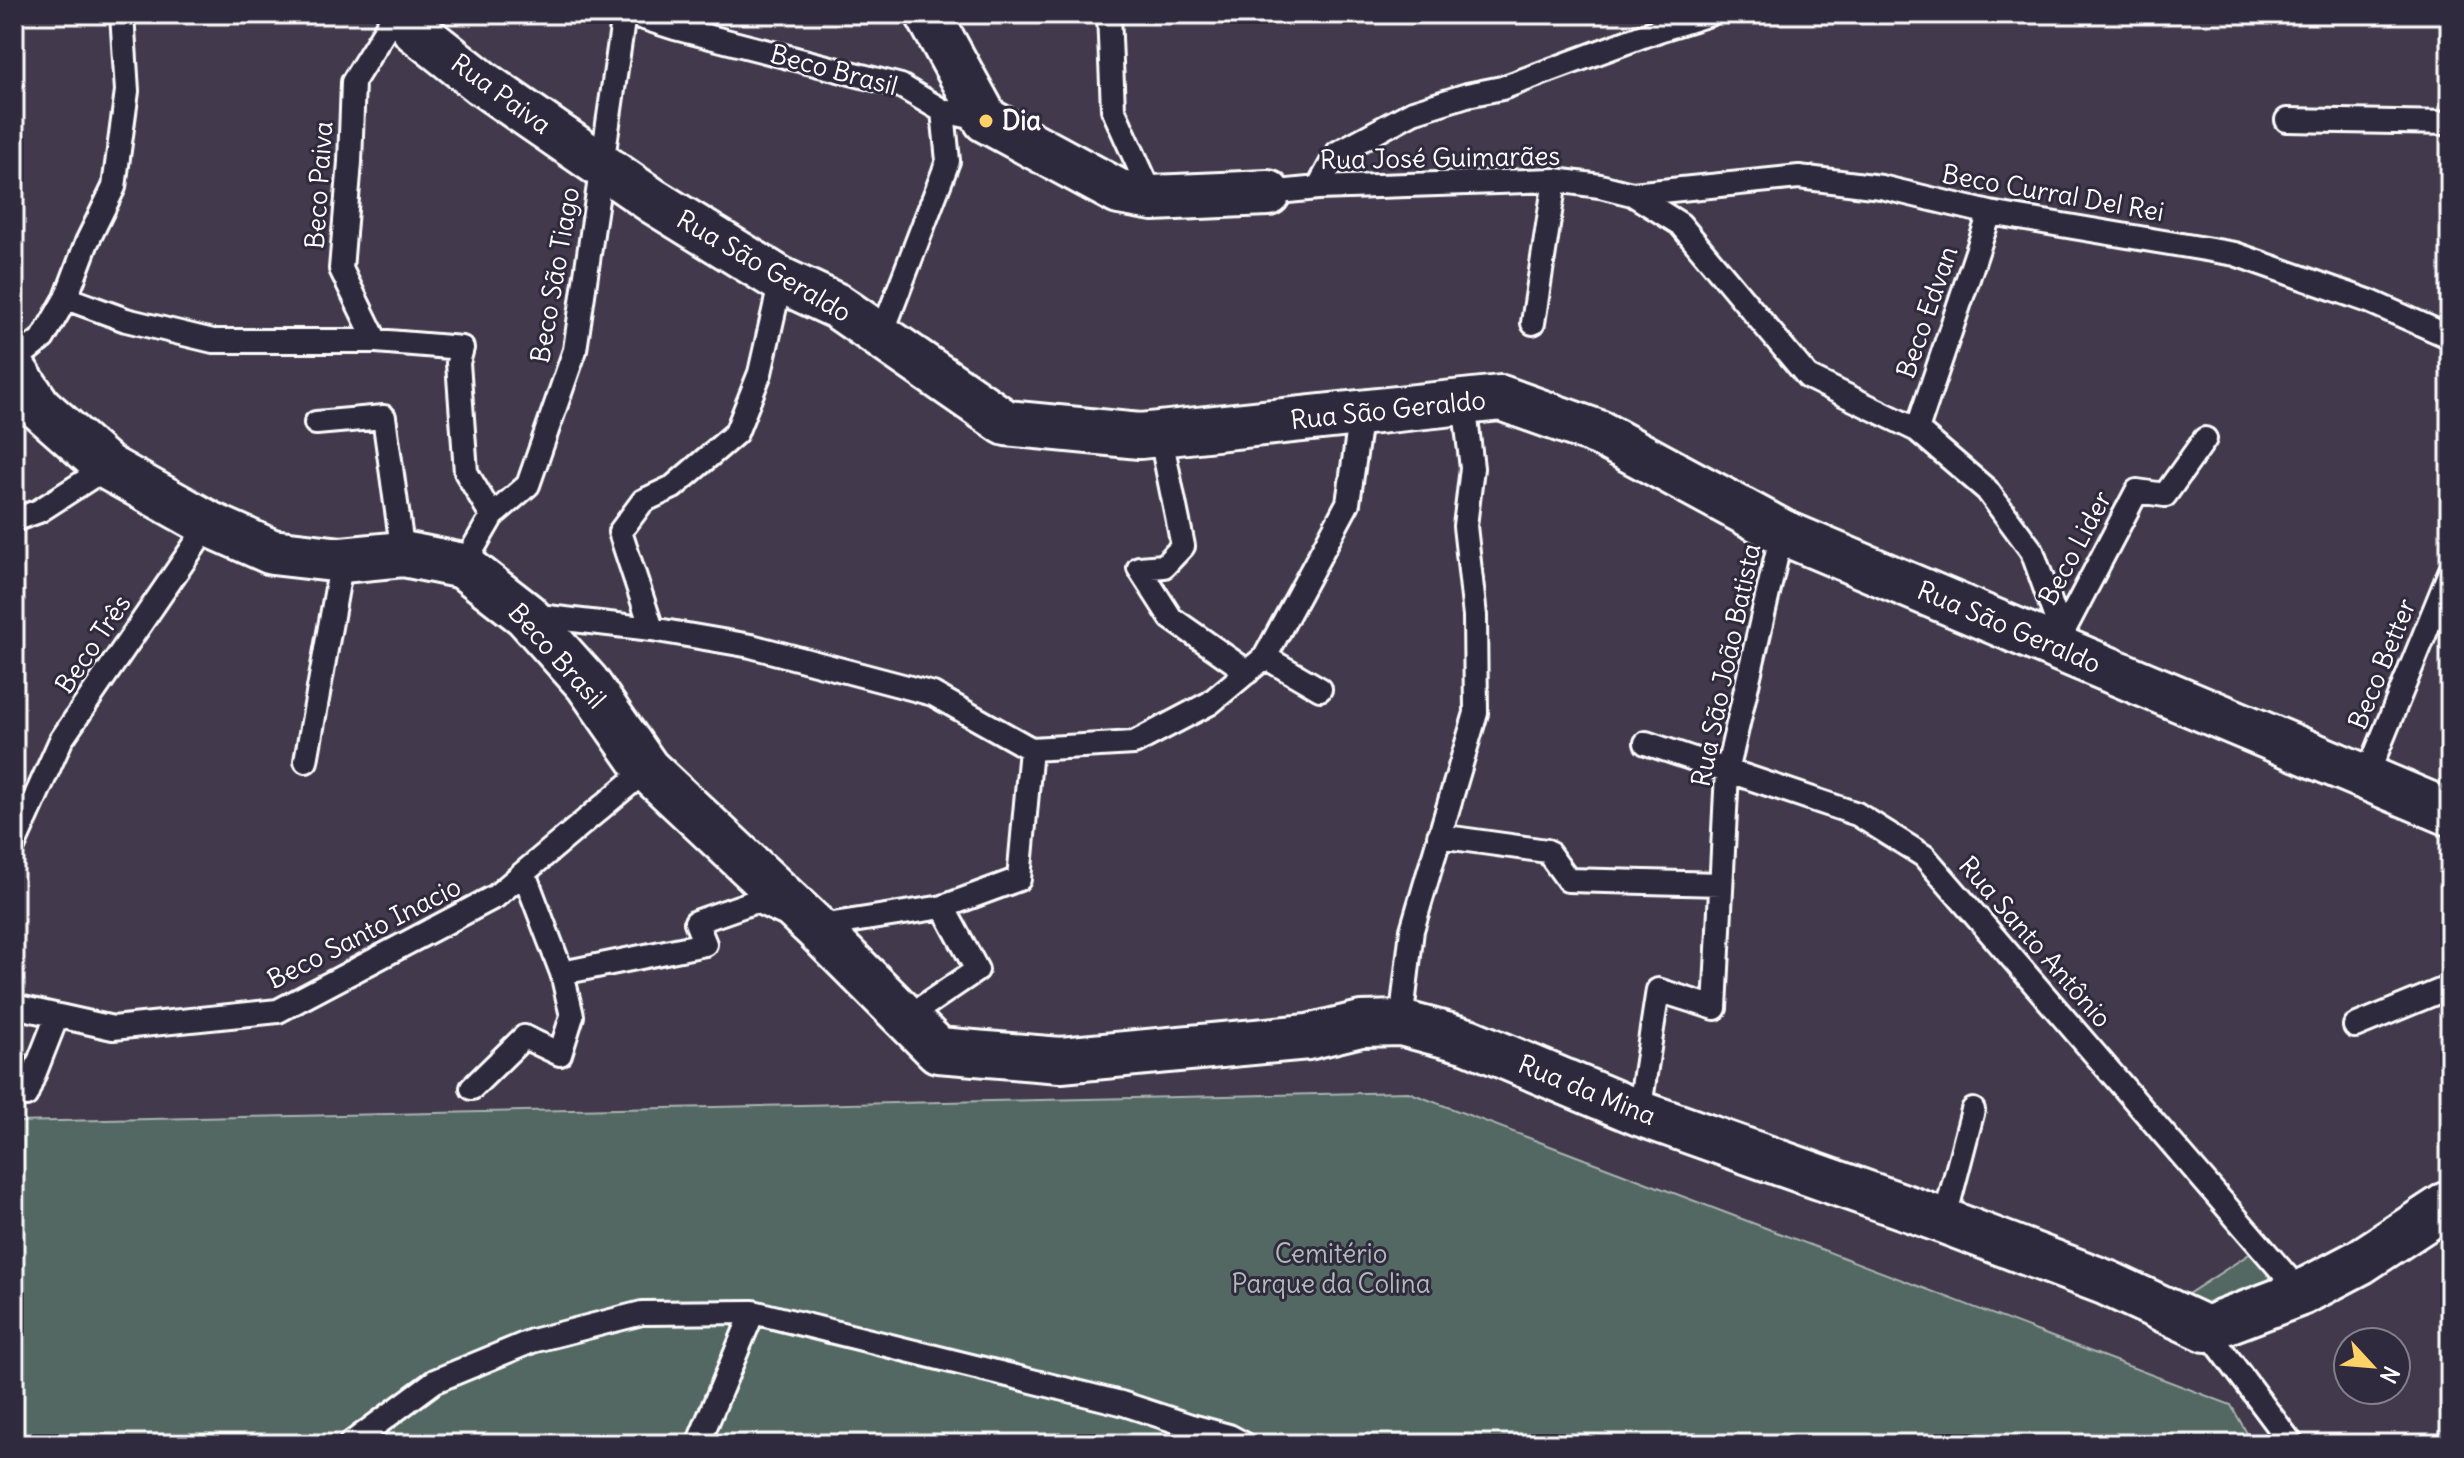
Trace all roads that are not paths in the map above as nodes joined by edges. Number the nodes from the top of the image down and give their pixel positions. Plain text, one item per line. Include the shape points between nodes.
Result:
1 (122, 14) edge
2 (395, 14) edge
3 (415, 14) edge
4 (624, 14) edge
5 (631, 14) edge
6 (928, 14) edge
7 (1109, 14) edge
8 (1710, 14) edge
9 (943, 111) junction
10 (986, 120) junction
11 (2287, 120) dead end
12 (2450, 123) edge
13 (602, 166) junction
14 (1555, 180) junction
15 (1318, 188) junction
16 (1268, 193) joint
17 (1632, 194) junction
18 (1153, 198) junction
19 (1990, 213) junction
20 (781, 280) junction
21 (66, 298) junction
22 (1533, 323) dead end
23 (881, 336) junction
24 (2450, 337) edge
25 (376, 341) junction
26 (14, 361) edge
27 (14, 370) edge
28 (1464, 402) junction
29 (1361, 413) junction
30 (316, 423) dead end
31 (1917, 430) junction
32 (1160, 433) junction
33 (2205, 439) dead end
34 (107, 467) junction
35 (492, 516) junction
36 (14, 520) edge
37 (209, 524) junction
38 (1782, 532) junction
39 (403, 554) junction
40 (342, 560) junction
41 (463, 566) junction
42 (2450, 572) edge
43 (526, 615) junction
44 (652, 629) junction
45 (2065, 642) junction
46 (1257, 664) junction
47 (1320, 689) dead end
48 (1646, 743) dead end
49 (1031, 749) junction
50 (306, 761) dead end
51 (647, 769) junction
52 (1727, 772) junction
53 (2366, 778) junction
54 (22, 807) edge
55 (2450, 813) edge
56 (1439, 836) junction
57 (14, 845) edge
58 (524, 873) junction
59 (1721, 884) junction
60 (943, 907) junction
61 (816, 928) junction
62 (562, 973) junction
63 (2450, 991) edge
64 (14, 1006) edge
65 (57, 1016) junction
66 (906, 1018) junction
67 (1401, 1023) junction
68 (2355, 1026) dead end
69 (938, 1050) joint
70 (472, 1088) dead end
71 (26, 1095) dead end
72 (1973, 1110) dead end
73 (1639, 1113) junction
74 (2450, 1203) edge
75 (1944, 1221) junction
76 (2301, 1293) junction
77 (753, 1312) junction
78 (2206, 1329) junction
79 (1187, 1434) edge
80 (350, 1444) edge
81 (698, 1444) edge
82 (1244, 1444) edge
83 (2292, 1444) edge

1 - 21 lane via 127,91 114,187
2 - 25 lane, Beco Paiva via 353,82 341,269
3 - 13 street, Rua Paiva via 415,30
4 - 13 lane, Beco São Tiago
5 - 9 lane, Beco Brasil via 901,86
6 - 10 street
7 - 18 lane via 1113,109
8 - 15 lane via 1502,88 1413,112 1337,153
9 - 10 lane, Beco Brasil
9 - 23 lane via 948,161
10 - 18 street via 1119,192
11 - 12 lane
13 - 20 street, Rua São Geraldo
13 - 35 lane, Beco São Tiago via 575,350 528,485
14 - 15 lane, Rua José Guimarães
14 - 17 lane, Rua José Guimarães
14 - 22 lane
15 - 16 lane, Rua José Guimarães
16 - 18 street
17 - 19 lane, Beco Curral Del Rei via 1799,177 1881,187
17 - 31 lane, Rua José Guimarães via 1680,224 1808,377
19 - 24 lane, Beco Curral Del Rei via 2235,254 2371,302
19 - 31 lane, Beco Edvan
20 - 23 street, Rua São Geraldo via 837,306
20 - 44 lane via 760,373 736,433 673,487 643,501 620,532
21 - 25 lane via 126,320 213,341
21 - 26 lane via 43,338
23 - 32 street, Rua São Geraldo via 1006,423 1140,436
25 - 35 lane via 462,348 458,363 466,472
27 - 34 street, Beco Brasil via 39,407
28 - 29 street, Rua São Geraldo
28 - 38 street, Rua São Geraldo via 1501,398 1599,433
28 - 56 lane via 1472,468 1465,526 1475,616 1476,713
29 - 32 street, Rua São Geraldo
29 - 46 lane via 1348,503
30 - 39 lane via 384,417
31 - 45 lane, Rua José Guimarães via 1987,490 2023,538
32 - 46 lane via 1183,546 1164,566 1139,568 1171,618
33 - 45 lane, Beco Lider via 2165,495 2137,491
34 - 36 lane via 39,511
34 - 37 street, Beco Brasil
35 - 41 lane, Beco São Tiago
37 - 40 street, Beco Brasil via 272,552
37 - 54 lane, Beco Três via 61,740
38 - 45 street, Rua São Geraldo
38 - 52 lane, Rua São João Batista
39 - 40 street, Beco Brasil
39 - 41 street, Beco Brasil
40 - 50 lane
41 - 43 street, Beco Brasil
42 - 53 lane, Beco Better
43 - 44 lane
43 - 51 street, Beco Brasil via 587,683
44 - 49 lane via 751,646 933,694
45 - 53 street, Rua São Geraldo
46 - 47 lane
46 - 49 lane via 1210,703 1134,743
48 - 52 lane, Rua Santo Antônio
49 - 60 lane via 1019,879
51 - 58 lane, Beco Santo Inacio
51 - 61 street, Beco Brasil
52 - 59 lane, Rua São João Batista
52 - 76 lane, Rua Santo Antônio via 1857,814 1924,856
53 - 55 street, Rua São Geraldo
54 - 57 lane, Beco Três
56 - 59 lane via 1547,851 1568,880
56 - 67 lane via 1412,930
58 - 62 lane
58 - 65 lane, Beco Santo Inacio via 496,896 278,1011 113,1028
59 - 73 lane, Rua São João Batista via 1715,1008 1658,990
60 - 61 lane
60 - 66 lane via 977,970
61 - 62 lane via 756,901 696,922 705,944
61 - 66 street, Beco Brasil
62 - 70 lane via 572,1016 560,1054 524,1037
63 - 68 lane
64 - 65 lane, Beco Santo Inacio
65 - 71 lane
66 - 69 street, Beco Brasil
67 - 69 street, Rua da Mina via 1061,1060
67 - 73 street, Rua da Mina via 1468,1041
72 - 75 lane
73 - 75 street, Rua da Mina
74 - 76 street
75 - 78 street, Rua da Mina via 2107,1283
76 - 78 street
77 - 79 lane via 1121,1403
77 - 80 lane via 642,1313 532,1341 435,1381
77 - 81 lane
78 - 83 lane
79 - 82 lane via 1229,1436

